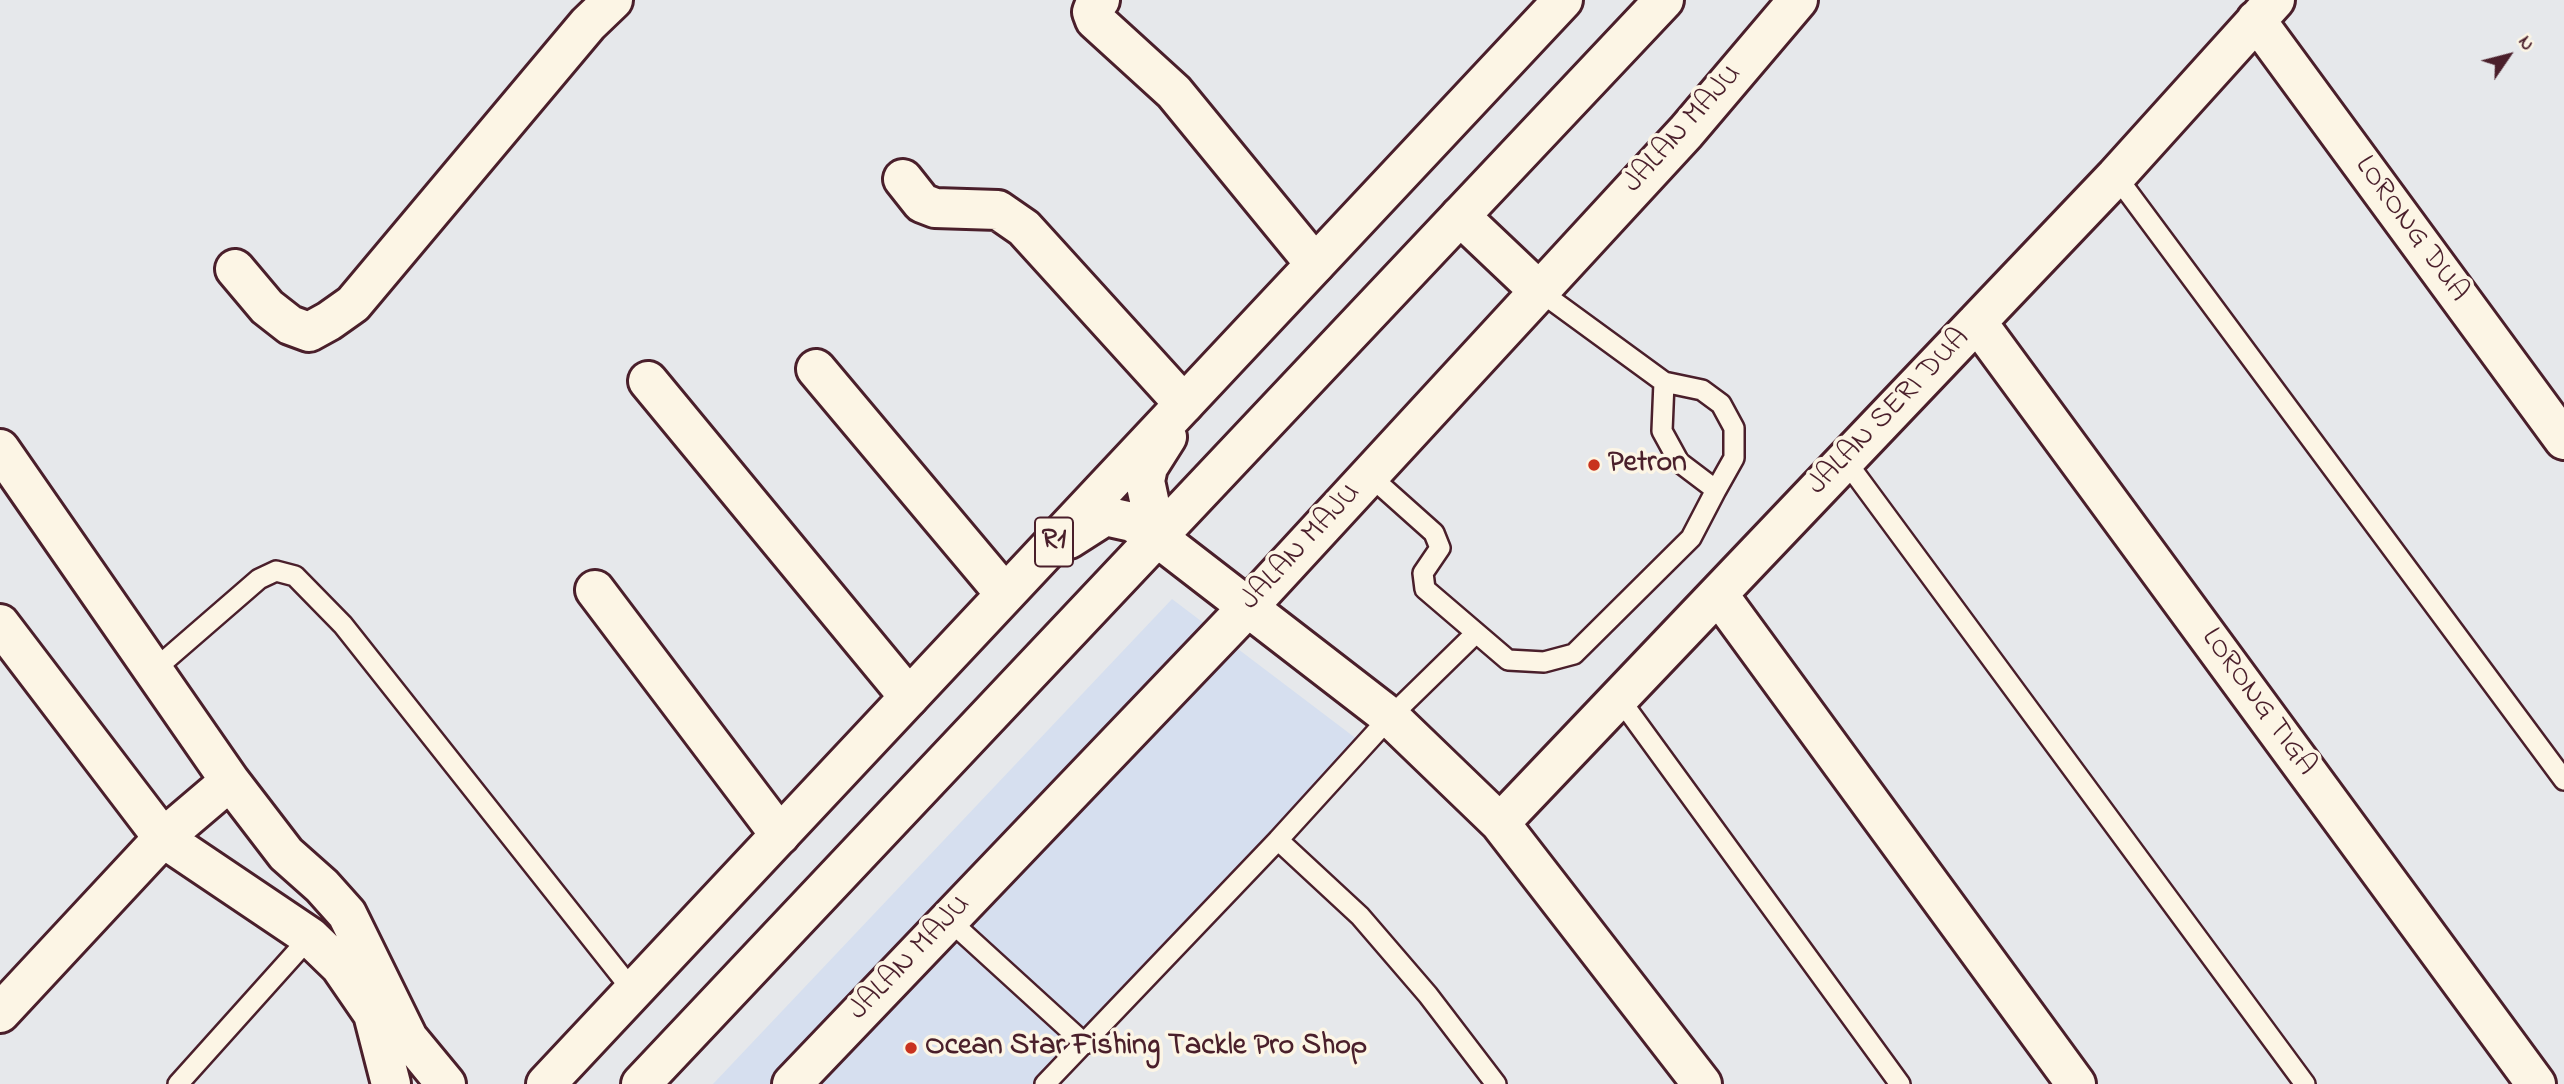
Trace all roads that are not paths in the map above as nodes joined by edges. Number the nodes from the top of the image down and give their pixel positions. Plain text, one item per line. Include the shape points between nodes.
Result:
1 (613, 0) edge
2 (1100, 0) edge
3 (1563, 0) edge
4 (1664, 0) edge
5 (1798, 0) edge
6 (2266, 10) edge
7 (2116, 176) junction
8 (903, 179) dead end
9 (1460, 216) junction
10 (1315, 264) junction
11 (235, 269) dead end
12 (1538, 290) junction
13 (1977, 321) junction
14 (816, 369) dead end
15 (648, 381) dead end
16 (1664, 382) junction
17 (1189, 399) junction
18 (2564, 440) edge
19 (0, 449) edge
20 (1845, 460) junction
21 (1369, 475) junction
22 (1716, 491) junction
23 (1157, 537) junction
24 (1031, 567) junction
25 (595, 590) dead end
26 (1005, 594) junction
27 (1717, 594) junction
28 (1248, 607) junction
29 (0, 624) edge
30 (1476, 632) junction
31 (154, 670) junction
32 (909, 697) junction
33 (1619, 698) junction
34 (1390, 717) junction
35 (2564, 780) edge
36 (230, 781) junction
37 (1500, 822) junction
38 (780, 835) junction
39 (163, 838) junction
40 (1278, 840) junction
41 (949, 920) junction
42 (310, 937) junction
43 (633, 991) junction
44 (0, 1013) edge
45 (1085, 1044) junction
46 (178, 1084) edge
47 (391, 1084) edge
48 (446, 1084) edge
49 (545, 1084) edge
50 (641, 1084) edge
51 (792, 1084) edge
52 (1045, 1084) edge
53 (1496, 1084) edge
54 (1702, 1084) edge
55 (1900, 1084) edge
56 (2076, 1084) edge
57 (2305, 1084) edge
58 (2536, 1084) edge

1 - 11 street via 353,304 309,332 290,325 267,307
2 - 10 street via 1092,12 1095,20 1174,92
3 - 10 street, R1
4 - 9 street, R1
5 - 12 street, JALAN MAJU via 1686,132
6 - 7 street, JALAN SERI DUA
6 - 18 street, LORONG DUA
7 - 13 street, JALAN SERI DUA
7 - 35 lane
8 - 17 street via 922,203 934,208 998,210 1024,228
9 - 12 street
9 - 23 street, R1
10 - 17 street, R1
12 - 16 lane
12 - 21 street, JALAN MAJU
13 - 20 street, JALAN SERI DUA
13 - 58 street, LORONG TIGA
14 - 26 street
15 - 32 street
16 - 22 lane via 1662,431 1679,462
16 - 22 lane via 1702,390 1721,404 1734,428 1734,458
17 - 23 street via 1148,467 1145,481
17 - 24 street, R1
19 - 31 street
20 - 27 street, JALAN SERI DUA
20 - 57 lane
21 - 28 street, JALAN MAJU
21 - 30 lane via 1434,533 1440,548 1423,573 1425,589
22 - 30 lane via 1691,538 1574,654 1544,662 1508,660
23 - 24 street via 1132,522 1105,516
23 - 28 street
23 - 50 street, R1
24 - 26 street, R1
25 - 38 street
26 - 32 street, R1
27 - 33 street, JALAN SERI DUA
27 - 56 street
28 - 34 street
28 - 41 street, JALAN MAJU
29 - 39 street
30 - 34 lane
31 - 36 street
31 - 43 lane via 259,579 276,571 295,576 343,625
32 - 38 street, R1
33 - 37 street, JALAN SERI DUA
33 - 55 lane
34 - 37 street
34 - 40 lane
36 - 39 street
36 - 48 street via 286,855 346,915 408,1038
37 - 54 street
38 - 43 street, R1
39 - 42 street
39 - 44 street
40 - 45 lane
40 - 53 lane via 1360,916
41 - 45 lane
41 - 51 street, JALAN MAJU
42 - 46 lane
42 - 47 street via 340,966 373,1014
43 - 49 street, R1
45 - 52 lane

